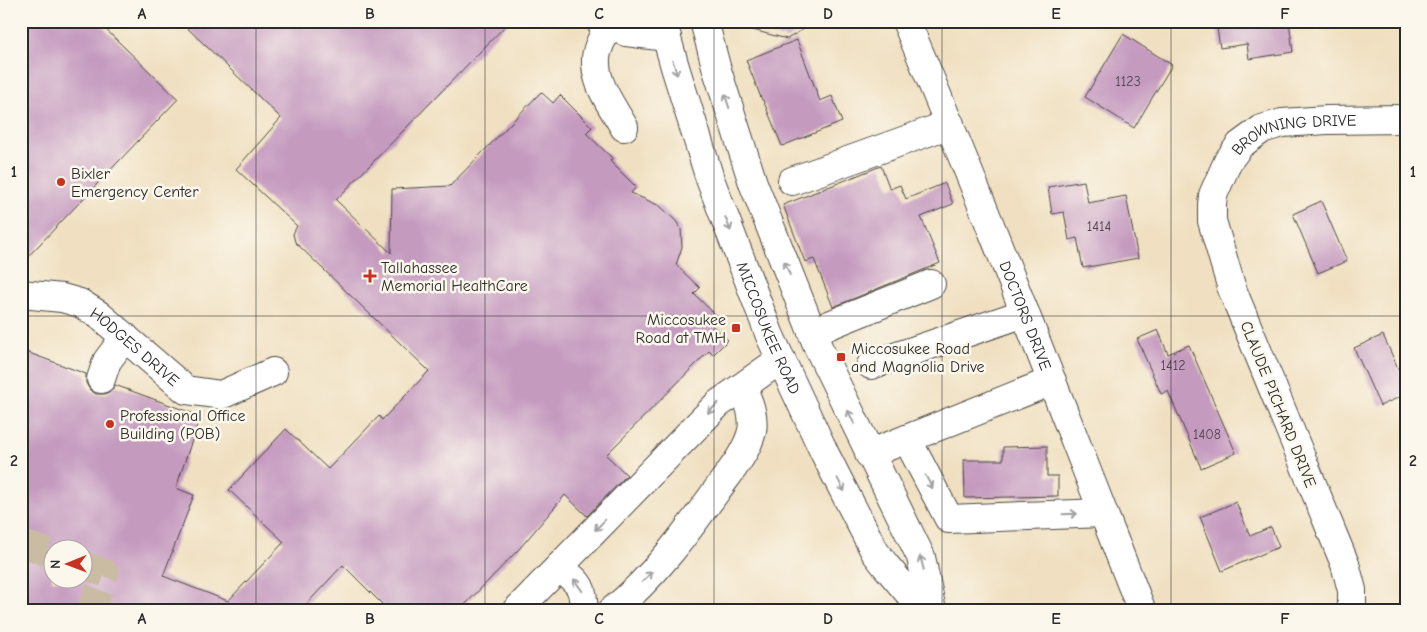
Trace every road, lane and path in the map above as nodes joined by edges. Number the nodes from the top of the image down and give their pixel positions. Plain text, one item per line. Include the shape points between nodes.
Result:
1 (704, 21) edge
2 (906, 21) edge
3 (605, 23) edge
4 (664, 29) edge
5 (1406, 120) edge
6 (950, 124) junction
7 (624, 127) dead end
8 (792, 181) dead end
9 (1214, 195) joint
10 (931, 284) dead end
11 (21, 294) edge
12 (1025, 313) junction
13 (812, 332) junction
14 (124, 337) junction
15 (781, 359) junction
16 (871, 365) dead end
17 (274, 372) dead end
18 (101, 379) dead end
19 (1052, 381) junction
20 (742, 386) junction
21 (907, 439) junction
22 (870, 454) junction
23 (1104, 513) junction
24 (558, 567) junction
25 (522, 609) edge
26 (583, 611) edge
27 (612, 611) edge
28 (924, 611) edge
29 (932, 611) edge
30 (1142, 611) edge
31 (1352, 611) edge

13 -> 1 street via 753,183
2 - 6 street, DOCTORS DRIVE
3 - 4 street via 626,32
3 - 7 street via 596,58 598,81
4 -> 15 street, MICCOSUKEE ROAD via 710,178
5 - 9 street, BROWNING DRIVE via 1327,120 1282,123 1262,129 1240,144 1228,161
6 - 8 street
6 - 12 street, DOCTORS DRIVE
9 - 31 street, CLAUDE PICHARD DRIVE via 1212,221 1232,289 1345,564 1352,590
10 - 13 street
11 - 14 street, HODGES DRIVE via 80,303
12 - 16 street
12 - 19 street, DOCTORS DRIVE
22 -> 13 street
14 - 17 street, HODGES DRIVE via 186,390 221,395
14 - 18 street via 107,361
15 - 20 street
15 -> 28 street, MICCOSUKEE ROAD via 876,552
19 - 21 street
19 - 23 street, DOCTORS DRIVE
20 -> 24 street via 718,404
27 -> 20 street via 650,574 688,529 742,456 752,430 751,408
21 - 22 street
21 -> 23 street via 949,519
29 -> 22 street via 921,557
23 - 30 street, DOCTORS DRIVE
24 - 25 street
26 -> 24 street via 583,592 577,582

